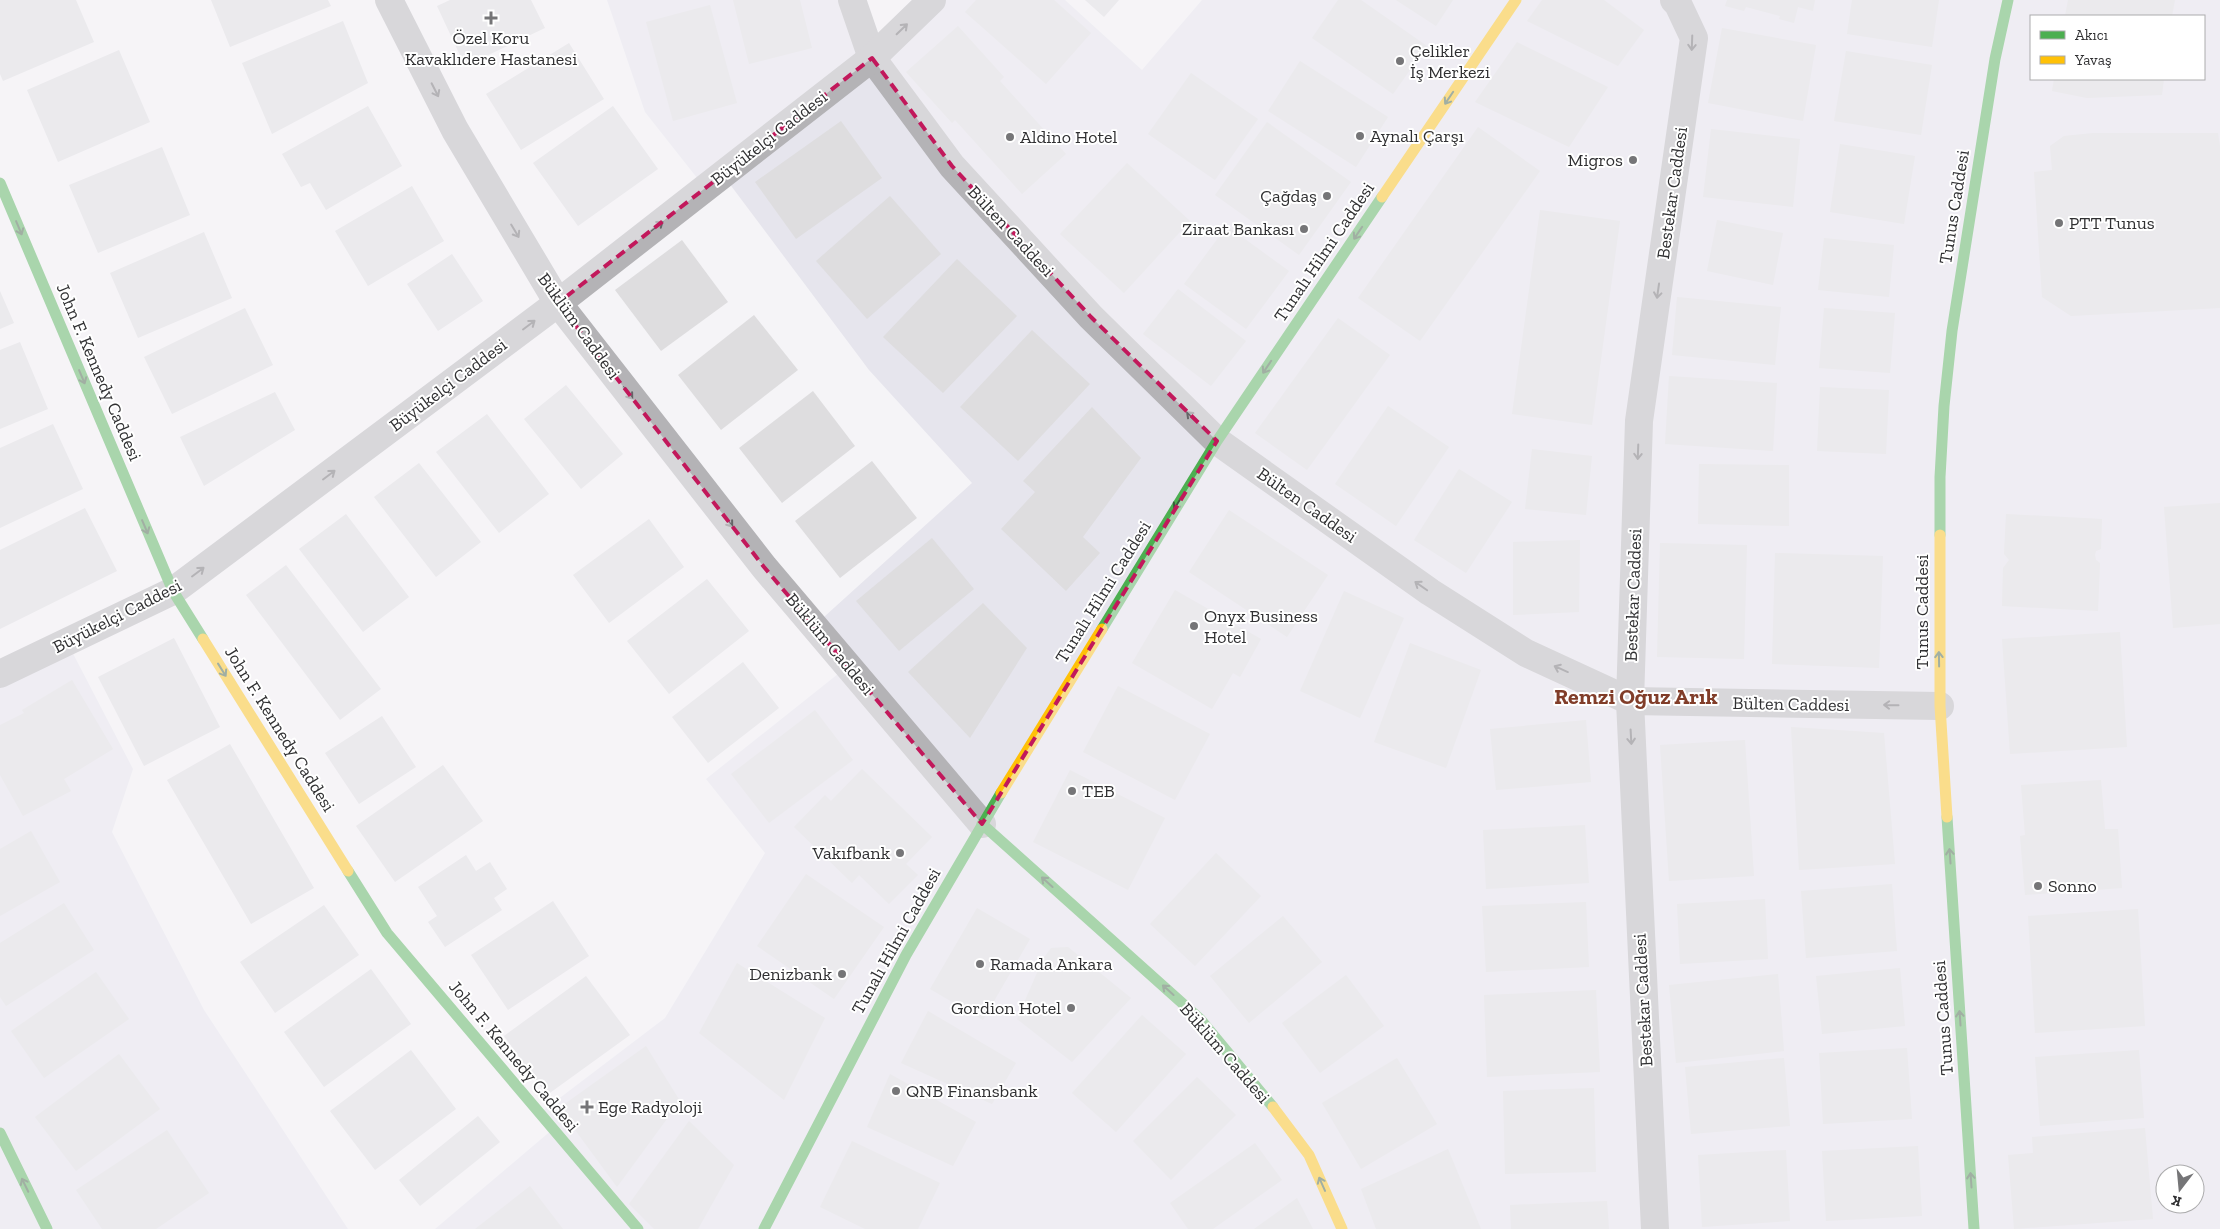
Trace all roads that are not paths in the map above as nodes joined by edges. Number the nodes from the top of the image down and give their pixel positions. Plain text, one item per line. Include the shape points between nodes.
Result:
1 (389, 0) edge
2 (852, 0) edge
3 (932, 0) edge
4 (1516, 0) edge
5 (1674, 0) edge
6 (2008, 0) edge
7 (872, 58) junction
8 (0, 183) edge
9 (558, 303) junction
10 (1216, 441) junction
11 (172, 591) junction
12 (0, 674) edge
13 (1630, 701) junction
14 (1940, 706) junction
15 (982, 824) junction
16 (0, 1133) edge
17 (46, 1229) edge
18 (638, 1229) edge
19 (764, 1229) edge
20 (1342, 1229) edge
21 (1655, 1229) edge
22 (1974, 1229) edge

1 -> 9 street, Büklüm Caddesi via 455,130
2 - 7 street, Bülten Caddesi
7 -> 3 street, Büyükelçi Caddesi
4 -> 10 street, Tunalı Hilmi Caddesi
5 -> 13 street, Bestekar Caddesi via 1694,38 1639,421
14 -> 6 street, Tunus Caddesi via 1940,487 1944,406 1952,331 1995,59
9 -> 7 street, Büyükelçi Caddesi
10 -> 7 street, Bülten Caddesi via 1091,317 952,166
8 -> 11 street, John F. Kennedy Caddesi
11 -> 9 street, Büyükelçi Caddesi
9 -> 15 street, Büklüm Caddesi via 764,567
13 -> 10 street, Bülten Caddesi via 1526,653 1430,592
10 -> 15 street, Tunalı Hilmi Caddesi
11 - 12 street, Büyükelçi Caddesi
11 -> 18 street, John F. Kennedy Caddesi via 387,933
14 -> 13 street, Bülten Caddesi
13 -> 21 street, Bestekar Caddesi
22 -> 14 street, Tunus Caddesi
15 - 19 street, Tunalı Hilmi Caddesi via 906,955
20 -> 15 street, Büklüm Caddesi via 1309,1155 1257,1086 1200,1019
17 -> 16 street

